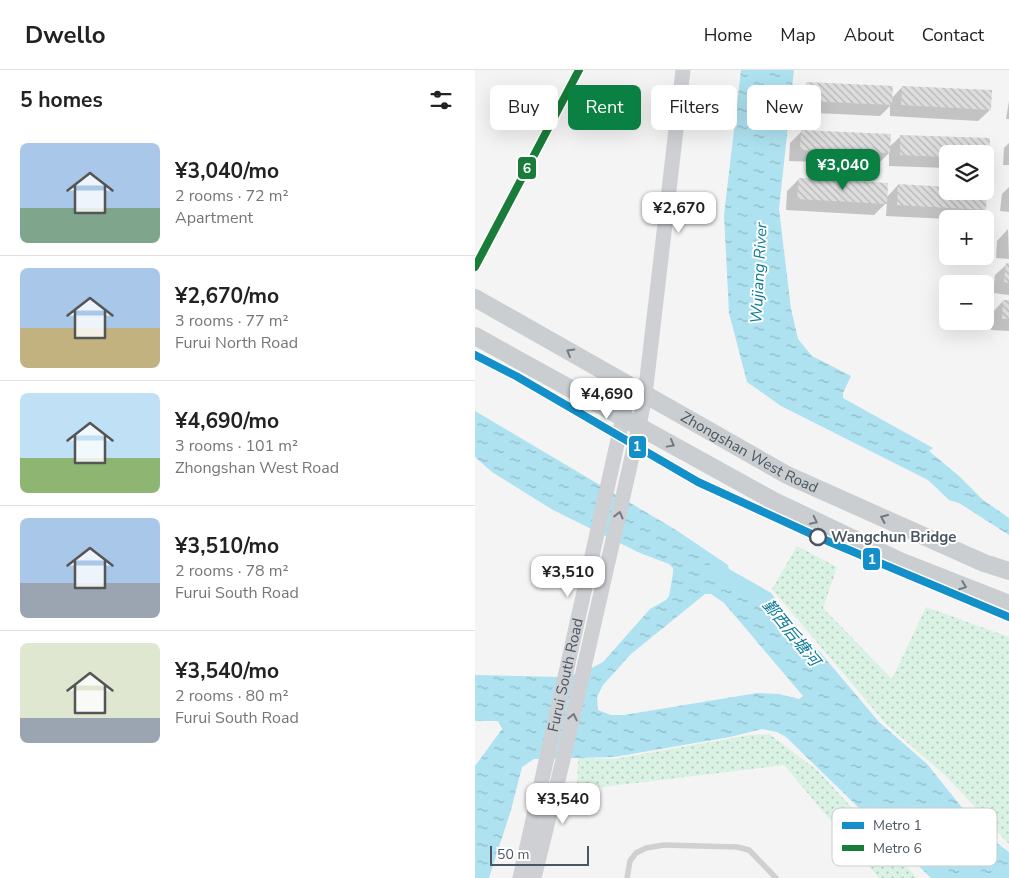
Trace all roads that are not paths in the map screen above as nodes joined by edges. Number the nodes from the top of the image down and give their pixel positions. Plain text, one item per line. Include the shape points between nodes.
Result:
1 (683, 70) edge
2 (475, 298) edge
3 (475, 336) edge
4 (637, 391) junction
5 (623, 418) junction
6 (639, 426) junction
7 (1009, 571) edge
8 (1009, 604) edge
9 (521, 878) edge
10 (534, 878) edge
11 (627, 878) edge
12 (776, 878) edge

1 - 4 street
4 -> 2 main road, Zhongshan West Road
3 - 5 main road, Zhongshan West Road
4 - 5 street, Furui South Road
4 - 6 street
7 -> 4 main road, Zhongshan West Road via 984,563 787,475
5 - 6 main road, Zhongshan West Road
5 - 9 street, Furui South Road
6 -> 8 main road, Zhongshan West Road via 772,500 900,561
10 -> 6 street, Furui South Road
11 - 12 lane via 630,861 646,848 703,845 749,850

